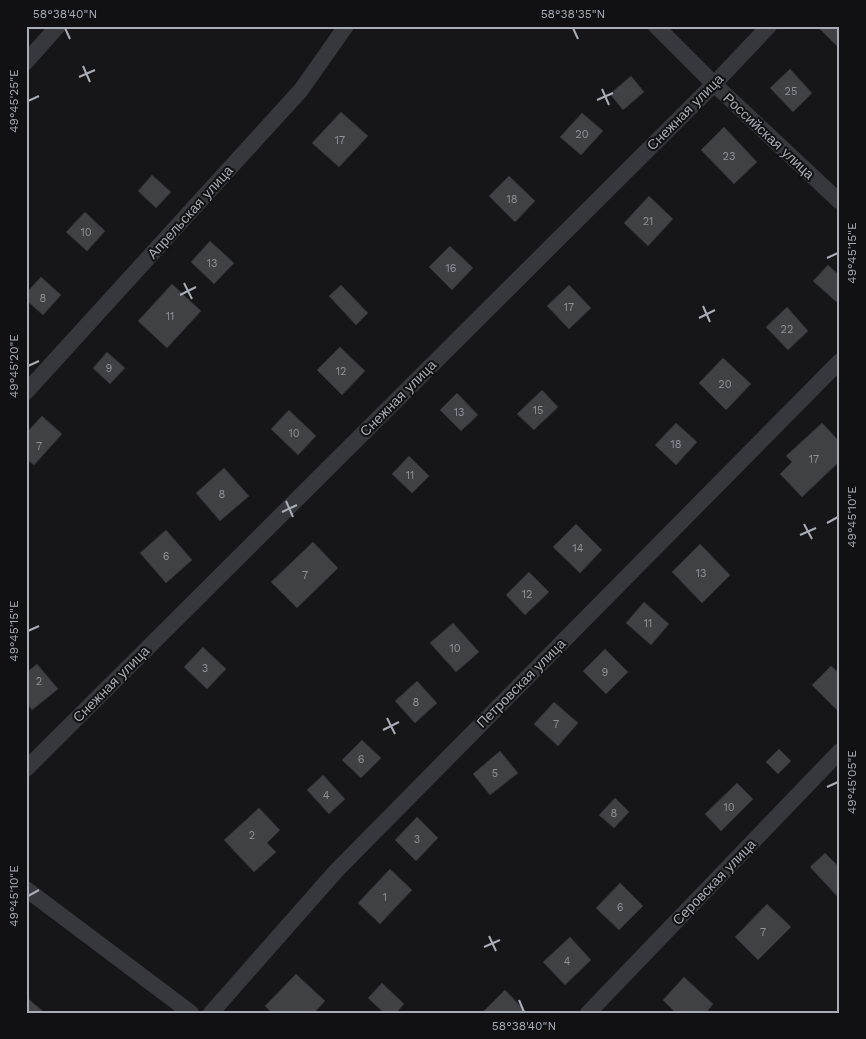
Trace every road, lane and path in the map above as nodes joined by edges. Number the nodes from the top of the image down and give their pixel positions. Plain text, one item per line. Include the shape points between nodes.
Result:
1 (58, 26) edge
2 (346, 26) edge
3 (656, 26) edge
4 (769, 26) edge
5 (26, 62) edge
6 (714, 84) junction
7 (840, 202) edge
8 (840, 361) edge
9 (26, 392) edge
10 (840, 751) edge
11 (26, 769) edge
12 (26, 889) edge
13 (191, 1013) edge
14 (211, 1013) edge
15 (588, 1013) edge

1 - 5 street
2 - 9 street, Апрельская улица via 301,90
3 - 6 street, Российская улица
4 - 6 street, Снежная улица
6 - 7 street, Российская улица
6 - 11 street, Снежная улица
8 - 14 street, Петровская улица via 337,870
10 - 15 street, Серовская улица
12 - 13 street

